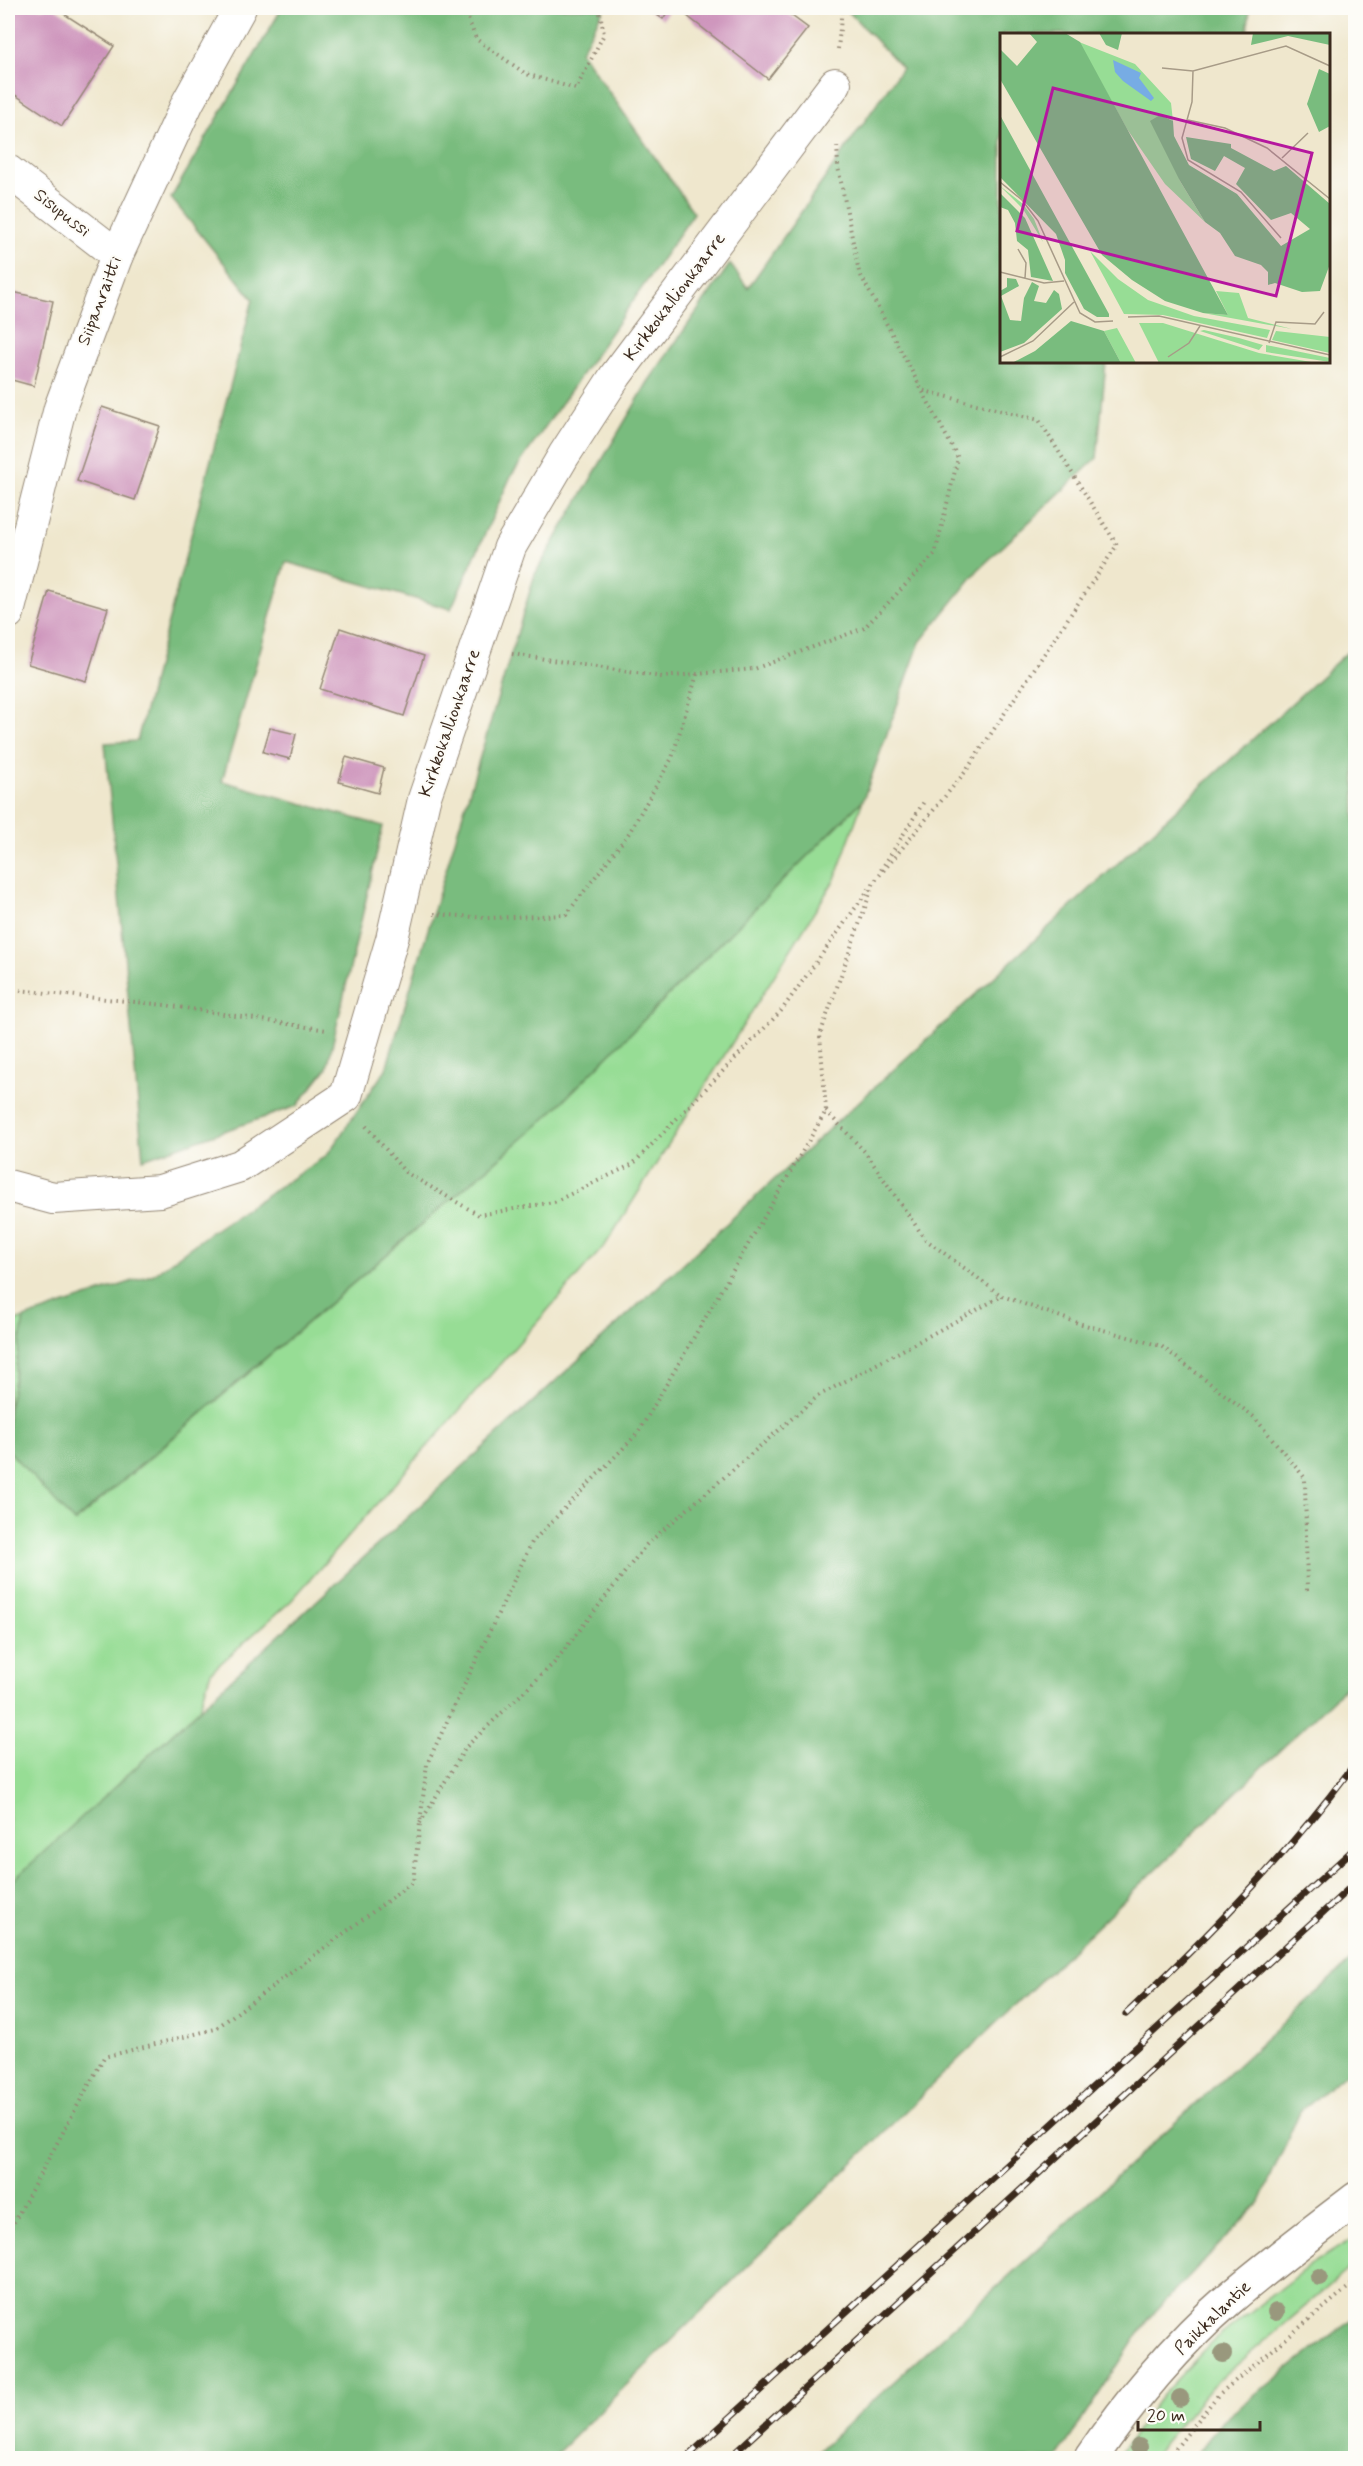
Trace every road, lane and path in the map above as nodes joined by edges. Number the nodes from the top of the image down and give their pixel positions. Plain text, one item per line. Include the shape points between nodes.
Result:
1 (240, 8) edge
2 (464, 8) edge
3 (599, 8) edge
4 (842, 8) edge
5 (835, 84) junction
6 (8, 171) edge
7 (117, 255) junction
8 (921, 390) junction
9 (8, 613) edge
10 (476, 649) junction
11 (697, 674) junction
12 (925, 800) dead end
13 (874, 882) junction
14 (398, 911) junction
15 (8, 990) edge
16 (363, 1037) junction
17 (346, 1096) junction
18 (826, 1111) junction
19 (8, 1186) edge
20 (1002, 1296) junction
21 (1307, 1593) dead end
22 (419, 1824) junction
23 (1356, 2199) edge
24 (8, 2233) edge
25 (1356, 2281) edge
26 (1091, 2458) edge
27 (1168, 2458) edge

1 - 7 street, Siipanraitti via 188,102
2 - 3 path via 476,39 526,74 576,90 604,34
4 - 5 path
5 - 8 path via 838,166 859,272
5 - 10 street, Kirkkokallionkaarre via 616,375 564,455 510,547
6 - 7 street, Sisupussi
7 - 9 street, Siipanraitti via 60,408
8 - 11 path via 958,458 935,554 864,628 754,669
8 - 13 path via 1039,420 1117,545 966,771
10 - 11 path via 662,677
10 - 14 street, Kirkkokallionkaarre via 424,799
11 - 14 path via 672,758 629,833 566,915 487,918
12 - 13 path
13 - 17 path via 781,1011 633,1164 554,1202 479,1215 405,1172 352,1110
13 - 18 path via 820,1035
14 - 16 street, Kirkkokallionkaarre
15 - 16 path via 165,1005
16 - 17 street, Kirkkokallionkaarre
17 - 19 street via 240,1166 160,1191 53,1198
18 - 20 path via 866,1152 925,1239
18 - 22 path via 638,1433 532,1542 427,1764
20 - 21 path via 1161,1346 1254,1417 1305,1478
20 - 22 path via 818,1396 646,1545 554,1663 466,1747
22 - 24 path via 413,1882 215,2029 104,2057
23 - 26 street, Paikkalantie via 1228,2301 1167,2362
25 - 27 path via 1218,2395

